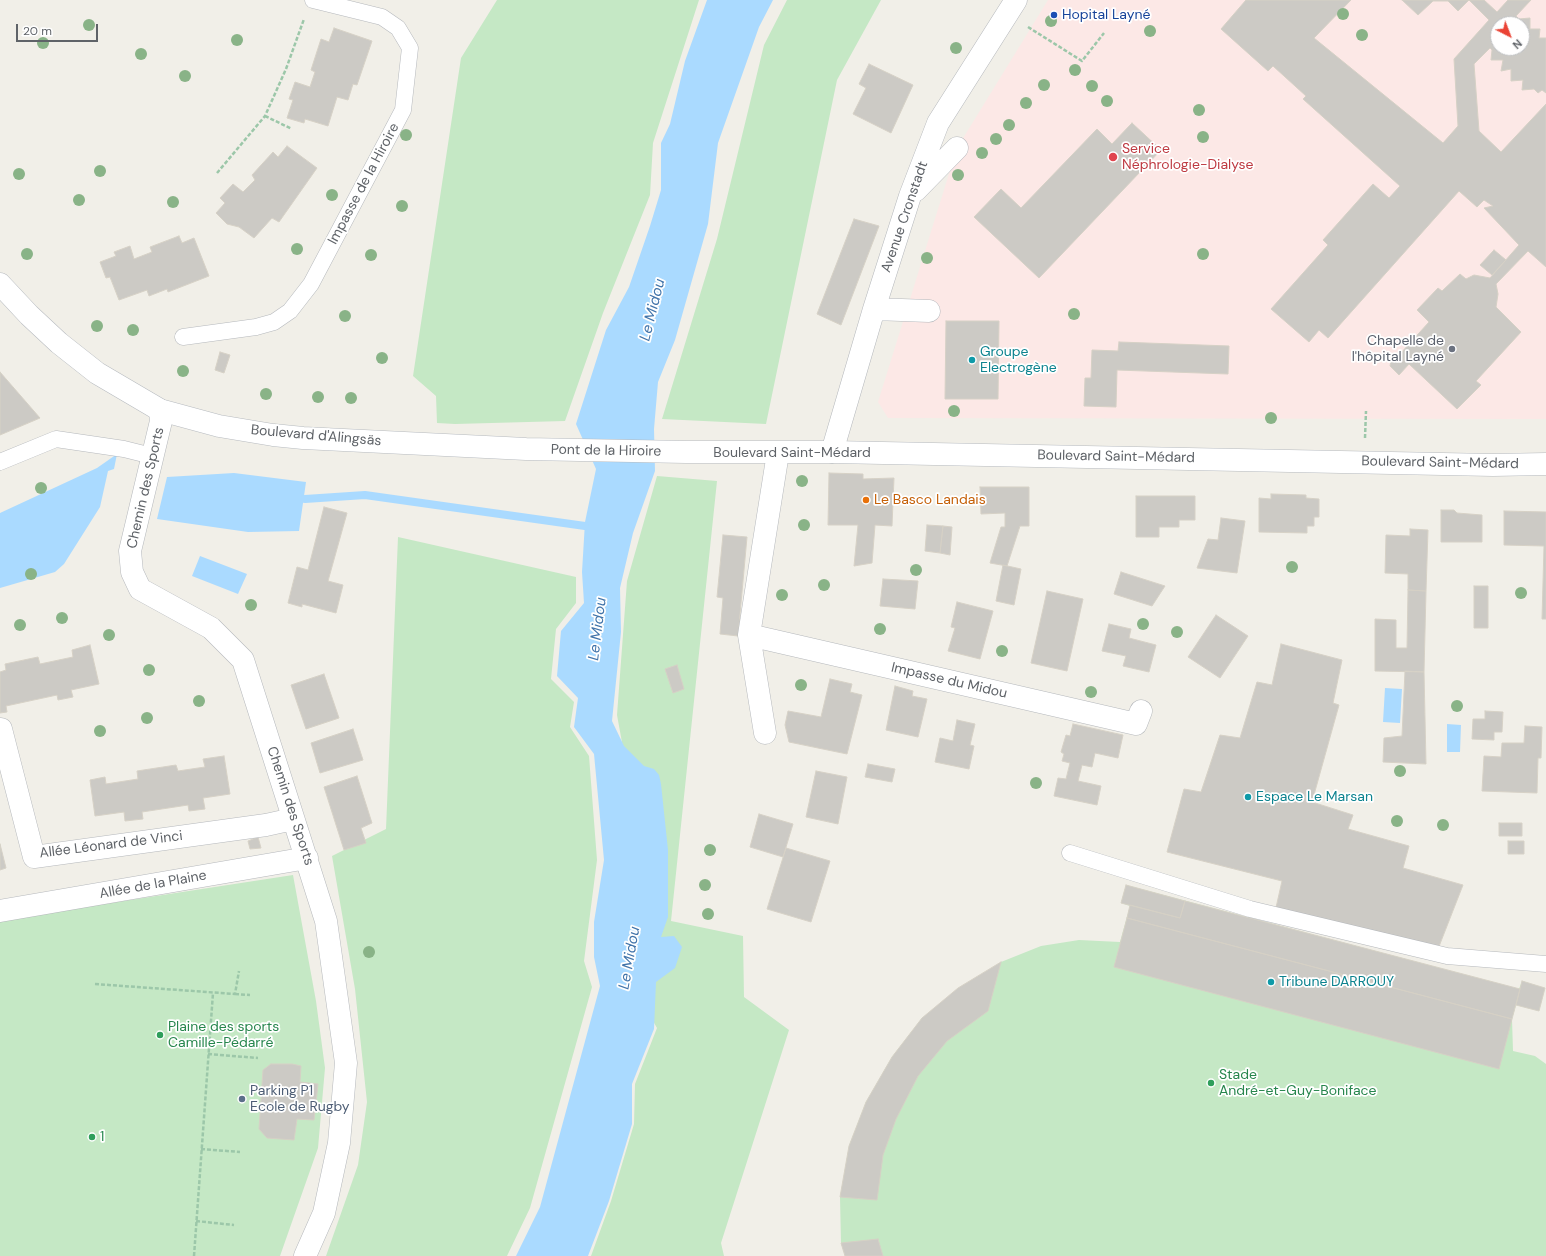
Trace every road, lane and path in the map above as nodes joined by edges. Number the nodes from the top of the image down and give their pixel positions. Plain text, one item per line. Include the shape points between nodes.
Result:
1 (1016, 0) edge
2 (309, 7) edge
3 (1030, 28) dead end
4 (1104, 33) dead end
5 (264, 116) junction
6 (292, 129) dead end
7 (957, 148) dead end
8 (217, 173) dead end
9 (910, 196) junction
10 (2, 284) edge
11 (874, 309) junction
12 (929, 311) dead end
13 (183, 337) dead end
14 (160, 410) junction
15 (1366, 411) dead end
16 (1365, 439) dead end
17 (526, 449) joint
18 (686, 452) joint
19 (832, 452) junction
20 (778, 453) junction
21 (0, 462) edge
22 (151, 463) junction
23 (1546, 464) edge
24 (749, 635) junction
25 (1141, 711) dead end
26 (2, 729) dead end
27 (765, 734) dead end
28 (293, 819) junction
29 (1070, 854) dead end
30 (307, 858) junction
31 (0, 911) edge
32 (1546, 964) edge
33 (238, 971) dead end
34 (95, 984) dead end
35 (213, 993) junction
36 (235, 994) junction
37 (250, 995) dead end
38 (208, 1054) junction
39 (258, 1058) dead end
40 (201, 1148) junction
41 (240, 1152) dead end
42 (196, 1221) junction
43 (234, 1225) dead end
44 (194, 1256) edge
45 (305, 1256) edge

1 - 9 street, Avenue Cronstadt via 938,122
2 - 5 path via 286,69
2 - 13 lane, Impasse de la Hiroire via 382,17 398,28 410,48 403,110 311,284 290,311 274,322 256,327
3 - 4 path via 1082,61
5 - 6 path
5 - 8 path
7 - 9 street
9 - 11 street, Avenue Cronstadt
10 - 14 street, Boulevard d'Alingsäs via 29,315 59,343 97,373
11 - 12 street
11 - 19 street, Avenue Cronstadt
14 - 17 street, Boulevard d'Alingsäs via 219,426 296,438
14 - 22 street, Chemin des Sports via 162,421
15 - 16 path
17 - 18 street, Pont de la Hiroire
18 - 20 street, Boulevard Saint-Médard
19 - 20 street, Boulevard Saint-Médard
19 - 23 street, Boulevard Saint-Médard via 1485,465
20 - 24 street
21 - 22 lane via 56,439 128,450
22 - 28 street, Chemin des Sports via 130,551 132,572 140,588 211,628 243,660
24 - 25 street, Impasse du Midou via 1136,724
24 - 27 street
26 - 28 street, Allée Léonard de Vinci via 34,857 266,825
28 - 30 street, Chemin des Sports
29 - 32 lane via 1250,909 1447,956
30 - 31 street, Allée de la Plaine
30 - 45 street, Chemin des Sports via 326,921 346,1063 339,1143 324,1214
33 - 36 path
34 - 35 path
35 - 36 path
35 - 38 path
36 - 37 path
38 - 39 path
38 - 40 path
40 - 41 path
40 - 42 path
42 - 43 path
42 - 44 path

